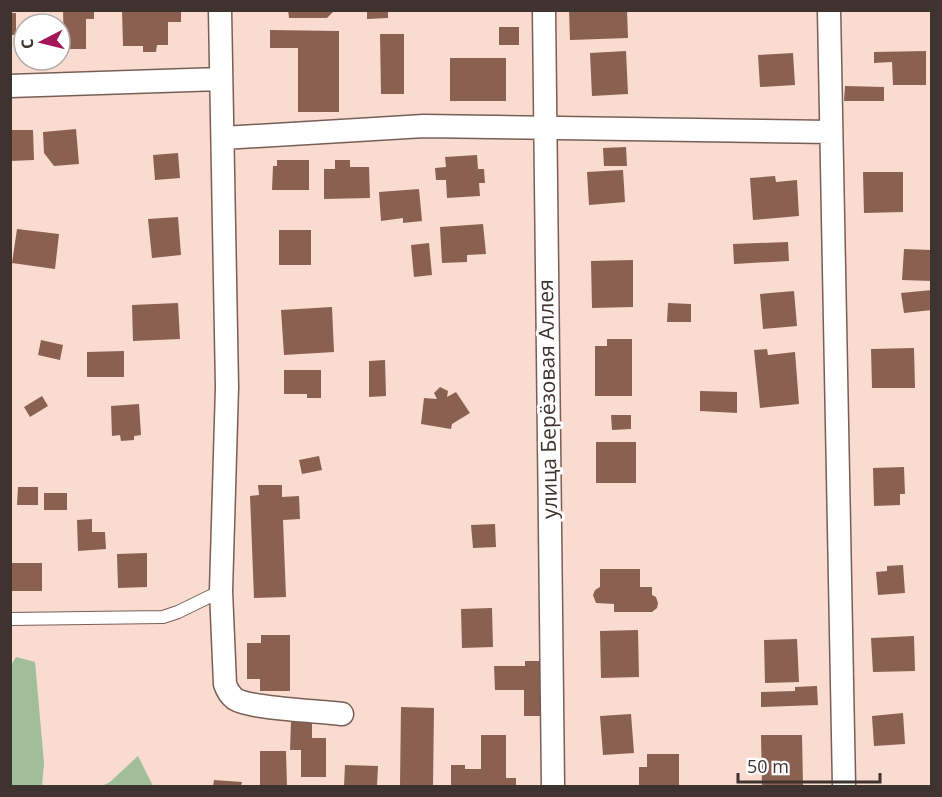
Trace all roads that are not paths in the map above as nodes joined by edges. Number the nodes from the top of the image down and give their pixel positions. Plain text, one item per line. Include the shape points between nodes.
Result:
1 (220, 10) edge
2 (544, 10) edge
3 (829, 10) edge
4 (220, 78) junction
5 (10, 86) edge
6 (545, 127) junction
7 (831, 132) junction
8 (223, 138) junction
9 (221, 591) junction
10 (10, 619) edge
11 (342, 714) dead end
12 (553, 786) edge
13 (844, 786) edge

1 - 4 street
2 - 6 street, улица Берёзовая Аллея
3 - 7 street
4 - 5 street
4 - 8 street
6 - 7 street
6 - 8 street via 424,126
6 - 12 street, улица Берёзовая Аллея
7 - 13 street
8 - 9 street via 227,387
9 - 10 lane via 163,617
9 - 11 street via 223,670 229,693 252,705

